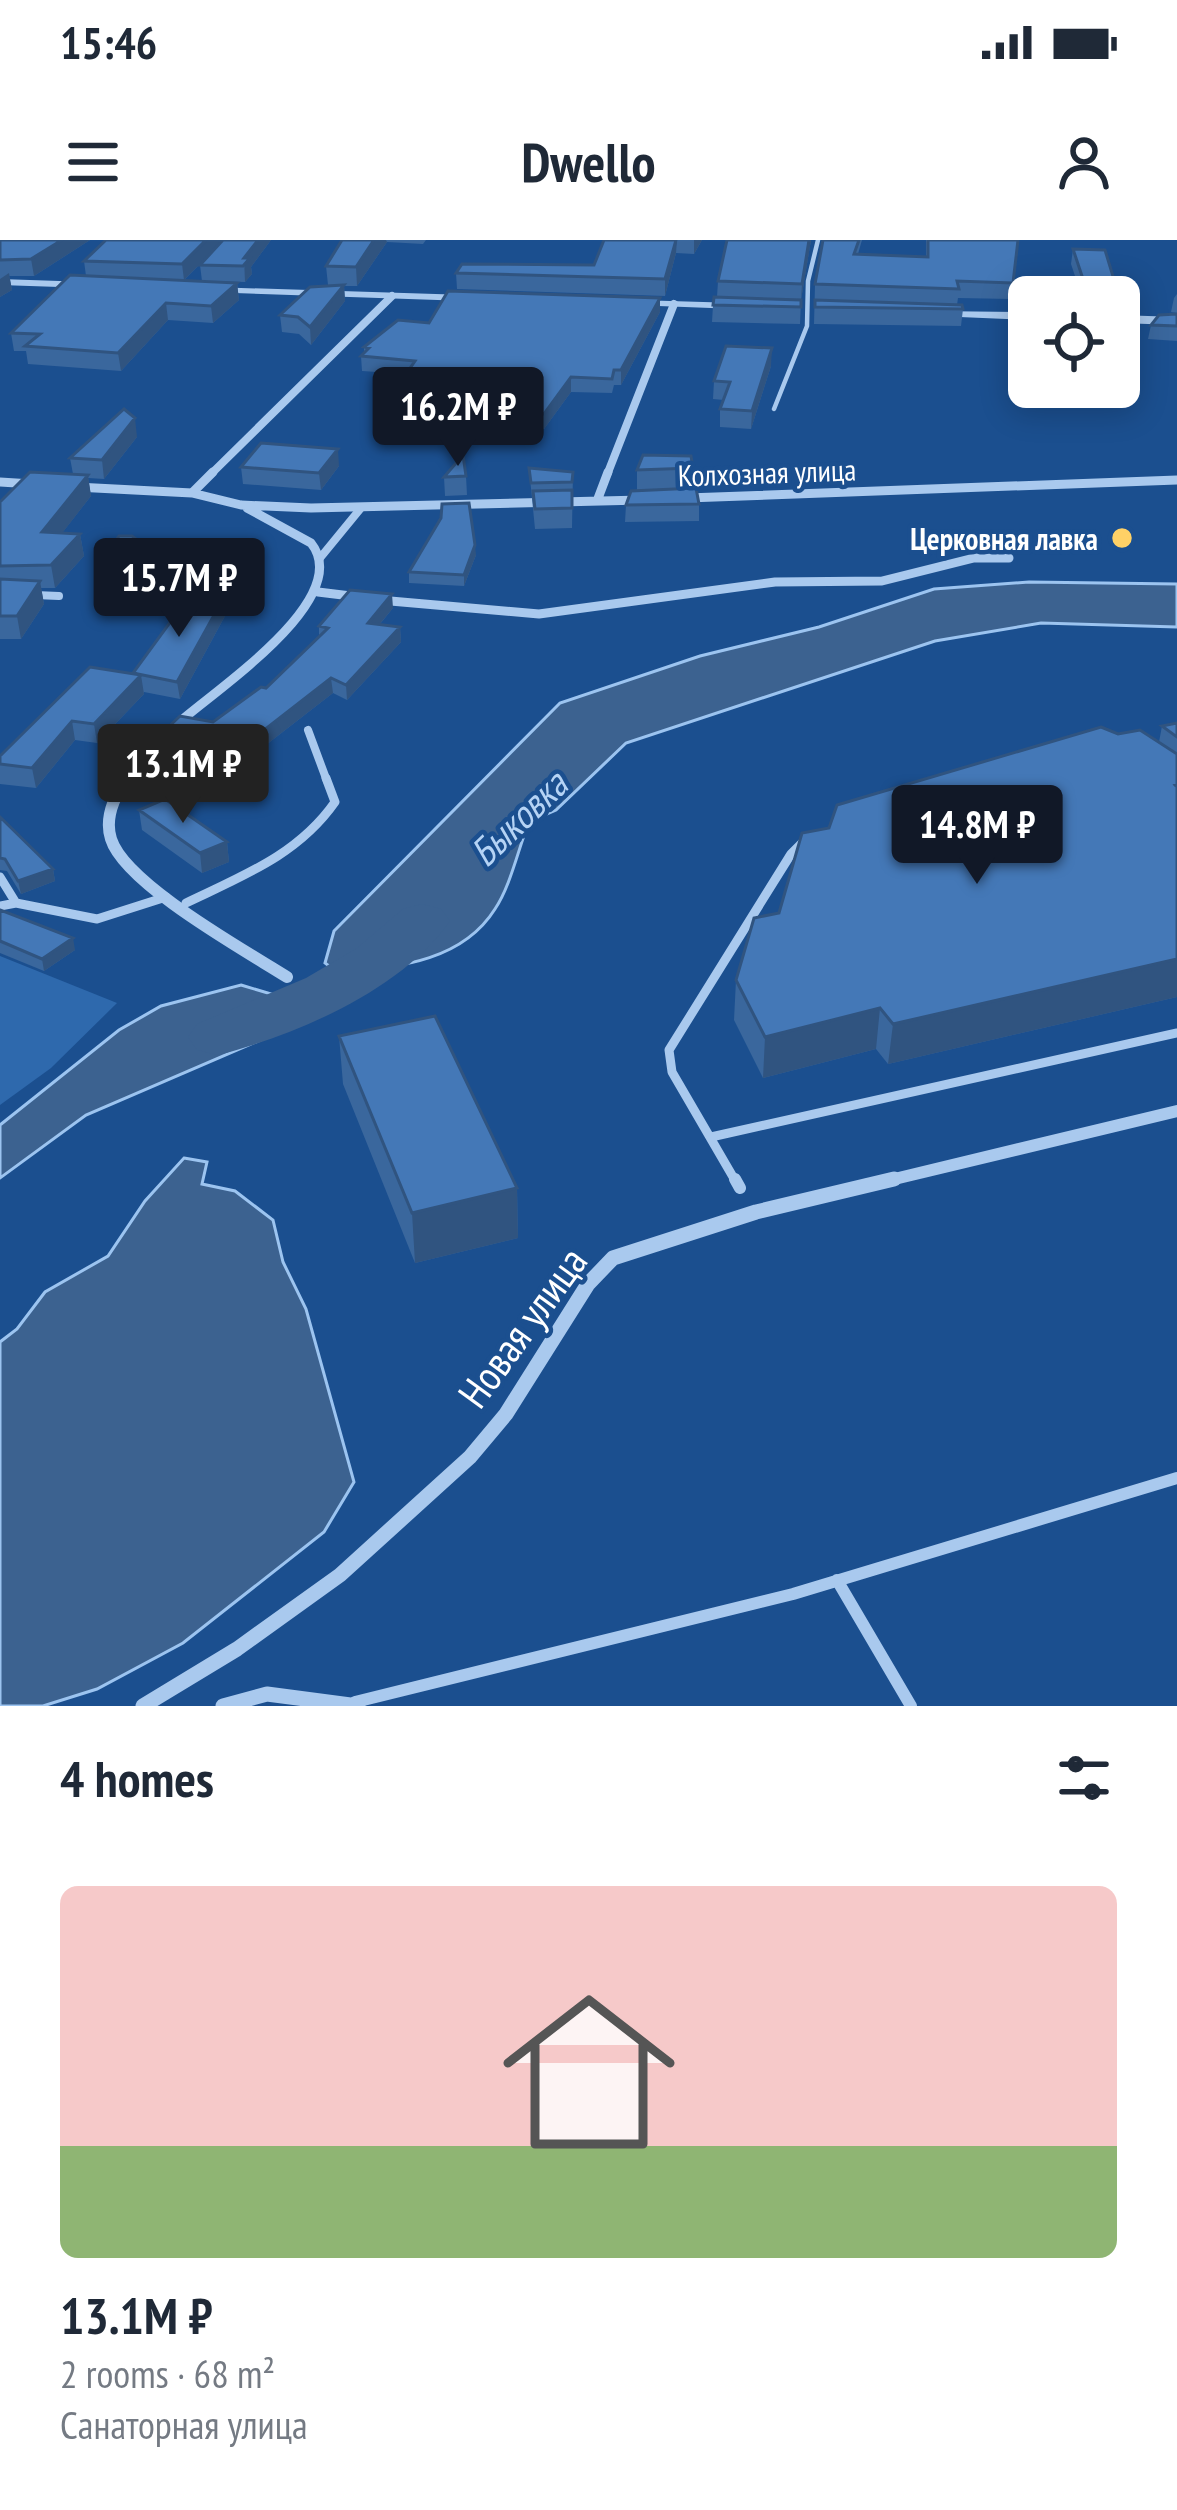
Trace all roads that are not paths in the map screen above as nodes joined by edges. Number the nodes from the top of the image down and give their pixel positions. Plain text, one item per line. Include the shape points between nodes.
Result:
1 (818, 240) edge
2 (0, 282) edge
3 (95, 285) edge
4 (185, 289) edge
5 (392, 296) junction
6 (489, 299) edge
7 (628, 303) edge
8 (674, 304) junction
9 (759, 307) edge
10 (791, 308) edge
11 (807, 308) junction
12 (827, 309) edge
13 (927, 312) edge
14 (1008, 315) edge
15 (1140, 320) edge
16 (1177, 321) edge
17 (774, 409) dead end
18 (1177, 480) edge
19 (0, 482) edge
20 (49, 485) edge
21 (68, 486) edge
22 (192, 493) junction
23 (679, 498) edge
24 (658, 499) edge
25 (597, 501) junction
26 (241, 505) junction
27 (361, 508) junction
28 (320, 557) junction
29 (1009, 557) dead end
30 (318, 592) junction
31 (20, 595) edge
32 (59, 596) dead end
33 (308, 730) dead end
34 (821, 835) edge
35 (0, 878) edge
36 (166, 897) junction
37 (16, 903) junction
38 (186, 903) dead end
39 (0, 906) edge
40 (287, 976) dead end
41 (1177, 1033) edge
42 (1177, 1112) edge
43 (711, 1137) junction
44 (740, 1188) dead end
45 (1177, 1478) edge
46 (837, 1580) junction
47 (354, 1705) edge
48 (143, 1706) edge
49 (224, 1706) edge
50 (910, 1706) edge

1 - 11 lane
2 - 3 street
4 - 5 street
5 - 6 street
5 - 22 street
7 - 8 street
8 - 9 street
8 - 25 street
10 - 11 street
11 - 12 street
11 - 17 lane via 795,365
13 - 14 street
15 - 16 street
18 - 23 street, Колхозная улица
19 - 20 street
21 - 22 street, Колхозная улица
22 - 26 street, Колхозная улица
24 - 25 street, Колхозная улица
25 - 27 street, Колхозная улица
26 - 27 street, Колхозная улица
26 - 28 street via 308,539
27 - 28 lane
28 - 30 street
29 - 30 street via 882,581 776,582 539,614
30 - 36 street via 140,760 113,801 110,842
31 - 32 lane
33 - 38 lane via 334,802 324,821 271,862
34 - 43 lane via 798,844 669,1050 672,1072
35 - 37 lane
36 - 37 lane via 97,919
36 - 40 street
37 - 39 lane
41 - 43 lane
42 - 48 street, Новая улица via 755,1212 613,1258 470,1457 340,1575
43 - 44 lane
45 - 46 lane
46 - 47 lane
46 - 50 lane
47 - 49 street via 267,1694

